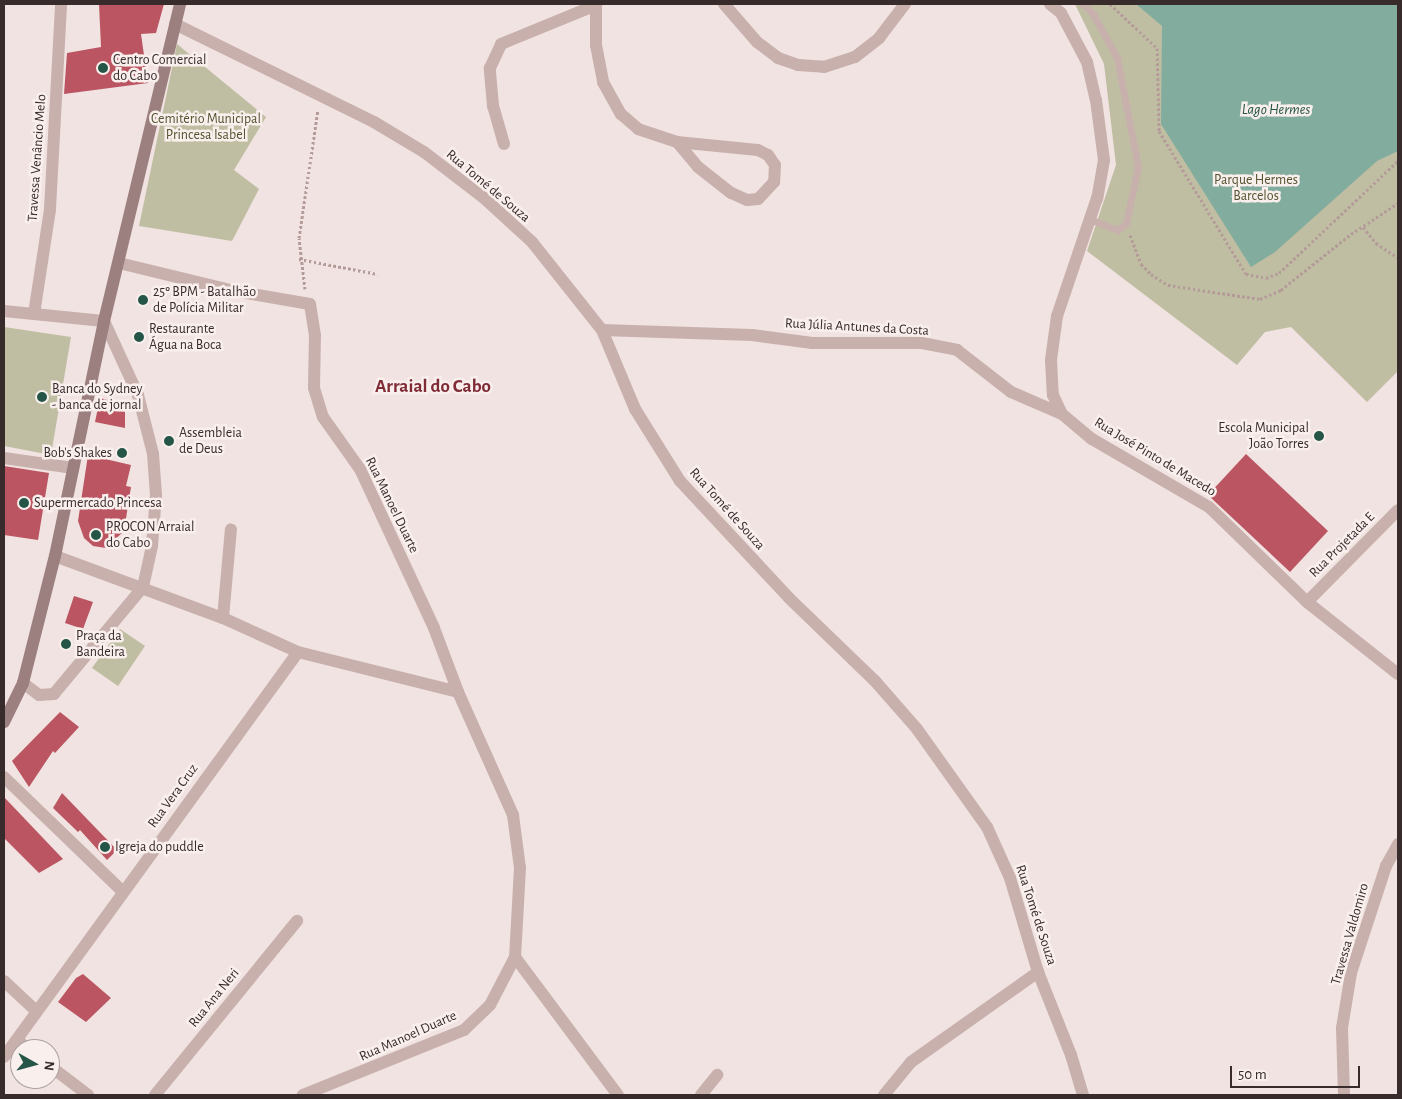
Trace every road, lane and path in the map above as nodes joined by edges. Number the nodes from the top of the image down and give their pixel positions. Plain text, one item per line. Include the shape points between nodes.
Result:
1 (60, 4) edge
2 (180, 4) edge
3 (596, 4) edge
4 (724, 4) edge
5 (905, 4) edge
6 (1050, 4) edge
7 (1083, 4) edge
8 (1110, 4) edge
9 (174, 24) junction
10 (320, 95) junction
11 (677, 142) junction
12 (504, 144) dead end
13 (1398, 161) edge
14 (1398, 204) edge
15 (1089, 219) junction
16 (1126, 223) junction
17 (1363, 227) junction
18 (1398, 258) edge
19 (300, 259) junction
20 (119, 262) junction
21 (378, 274) dead end
22 (310, 304) junction
23 (4, 311) edge
24 (34, 314) junction
25 (104, 322) junction
26 (602, 330) junction
27 (1062, 414) junction
28 (4, 458) edge
29 (73, 468) junction
30 (1398, 510) edge
31 (231, 529) dead end
32 (55, 556) junction
33 (143, 587) junction
34 (1306, 602) junction
35 (223, 618) junction
36 (298, 652) junction
37 (1398, 674) edge
38 (23, 683) junction
39 (458, 692) junction
40 (8, 703) edge
41 (4, 722) edge
42 (4, 777) edge
43 (1398, 844) edge
44 (122, 891) junction
45 (296, 921) dead end
46 (515, 957) junction
47 (1038, 972) junction
48 (4, 981) edge
49 (35, 1010) junction
50 (17, 1039) edge
51 (60, 1074) edge
52 (717, 1075) dead end
53 (88, 1095) edge
54 (155, 1095) edge
55 (304, 1095) edge
56 (618, 1095) edge
57 (701, 1095) edge
58 (884, 1095) edge
59 (1083, 1095) edge
60 (1344, 1095) edge

1 - 24 street, Travessa Venâncio Melo via 50,209
2 - 9 main road
3 - 11 street via 596,45 603,82 621,114 638,129
3 - 12 street via 501,44 490,68 493,106
4 - 5 street via 758,42 778,58 798,65 824,67 855,57 879,38
6 - 15 street, Rua José Pinto de Macedo via 1061,13 1078,44 1096,100 1104,160 1097,198
7 - 16 lane via 1093,14 1117,58 1138,167
8 - 13 path via 1157,48 1160,131 1246,274 1266,278 1279,273
9 - 10 street, Rua Tomé de Souza
9 - 20 main road
10 - 19 path via 298,238
10 - 26 street, Rua Tomé de Souza via 424,152 484,198 532,242
11 - 11 street via 698,166 730,193 747,200 758,198 774,182 775,165 768,155 758,150
14 - 17 path
15 - 16 lane via 1118,230
15 - 27 street, Rua José Pinto de Macedo via 1057,316 1052,360 1053,395
16 - 17 path via 1138,257 1151,274 1168,285 1254,299 1271,296 1281,290
17 - 18 path via 1376,243
19 - 21 path
19 - 22 path via 301,279
20 - 22 street via 234,291
20 - 25 main road
22 - 39 street, Rua Manoel Duarte via 315,335 314,388 322,417 360,469 434,628
23 - 24 street
24 - 25 street
25 - 29 main road
25 - 33 street via 138,395 153,454 154,523
26 - 27 street, Rua Júlia Antunes da Costa via 752,335 812,343 922,343 957,350 1011,392
26 - 47 street, Rua Tomé de Souza via 635,409 680,481 789,598 881,688 917,729 987,828 1010,878
27 - 34 street, Rua José Pinto de Macedo via 1092,439 1209,507
28 - 29 street
29 - 32 main road
30 - 34 street, Rua Projetada E
31 - 35 street
32 - 33 street
32 - 38 main road
33 - 35 street
33 - 38 street via 54,694 39,694
34 - 37 street, Rua José Pinto de Macedo
35 - 36 street
36 - 39 street
36 - 44 street, Rua Vera Cruz
38 - 40 main road
39 - 46 street, Rua Manoel Duarte via 512,815 520,868
40 - 41 main road
42 - 44 street
43 - 60 street, Travessa Valdomiro via 1386,866 1351,973 1342,1028
44 - 49 street, Rua Vera Cruz
45 - 54 street, Rua Ana Neri
46 - 55 street, Rua Manoel Duarte via 490,1005 464,1030
46 - 56 street
47 - 58 street via 911,1062
47 - 59 street, Rua Tomé de Souza
48 - 49 street
49 - 50 street, Rua Vera Cruz
51 - 53 street
52 - 57 street

